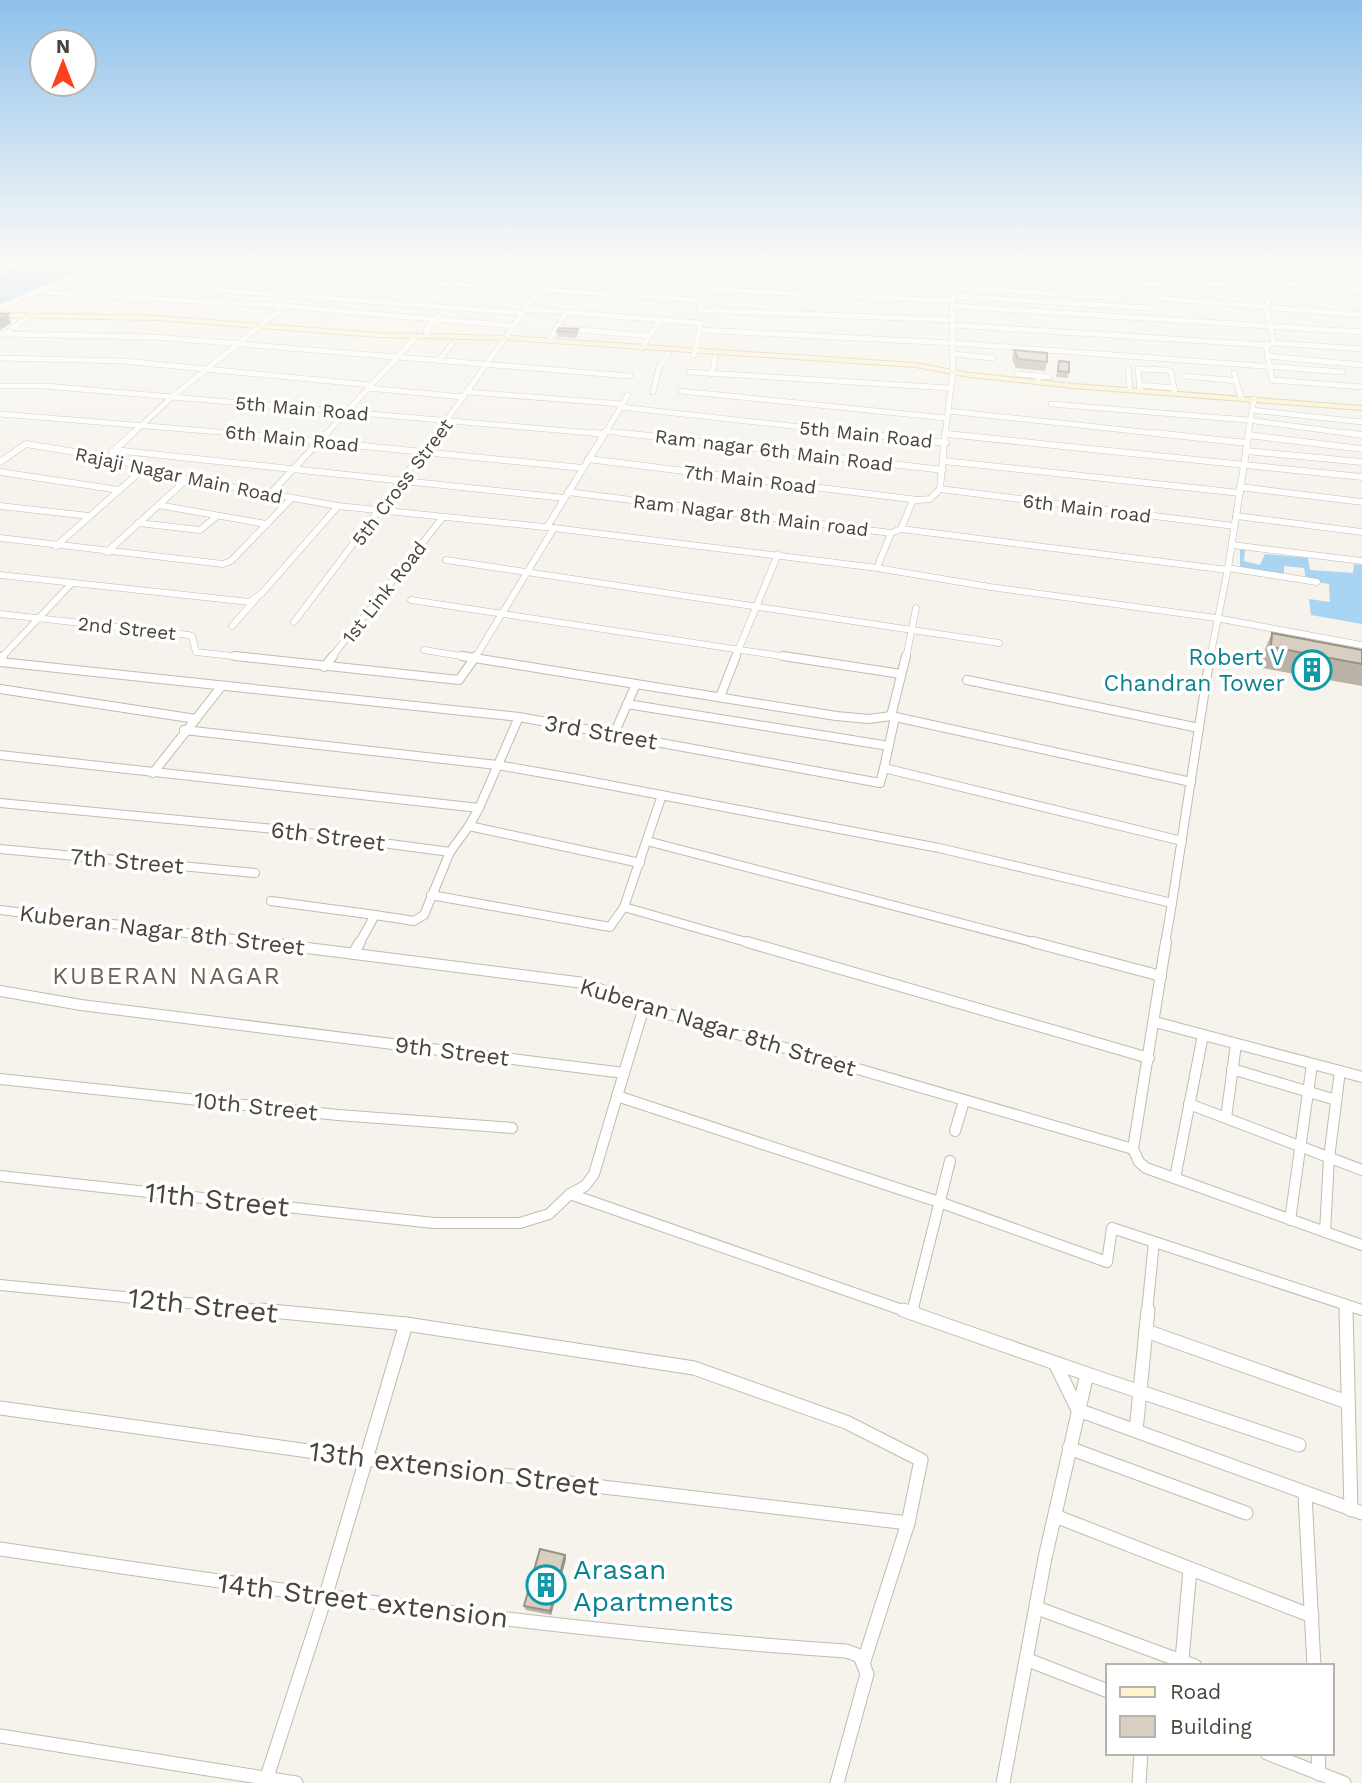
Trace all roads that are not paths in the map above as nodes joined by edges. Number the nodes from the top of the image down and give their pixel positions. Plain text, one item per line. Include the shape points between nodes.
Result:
1 (218, 343) edge
2 (413, 343) edge
3 (503, 343) edge
4 (544, 343) edge
5 (578, 343) edge
6 (645, 343) edge
7 (696, 343) edge
8 (953, 343) edge
9 (956, 343) edge
10 (1094, 343) edge
11 (1238, 343) edge
12 (1274, 343) edge
13 (1277, 343) edge
14 (452, 344) dead end
15 (236, 345) junction
16 (1266, 345) junction
17 (642, 348) junction
18 (1362, 349) edge
19 (1096, 353) junction
20 (668, 354) junction
21 (694, 354) junction
22 (953, 354) junction
23 (715, 356) junction
24 (1267, 356) junction
25 (397, 357) junction
26 (0, 358) edge
27 (993, 358) dead end
28 (438, 361) junction
29 (486, 364) junction
30 (1268, 365) junction
31 (1362, 365) edge
32 (1131, 369) dead end
33 (204, 371) junction
34 (950, 371) junction
35 (689, 372) dead end
36 (1343, 372) dead end
37 (712, 373) junction
38 (1234, 373) dead end
39 (1017, 374) dead end
40 (630, 376) dead end
41 (1185, 376) dead end
42 (1050, 377) dead end
43 (1039, 379) junction
44 (1237, 381) junction
45 (0, 386) edge
46 (370, 387) junction
47 (1362, 387) edge
48 (950, 388) junction
49 (1136, 389) junction
50 (681, 391) dead end
51 (1175, 391) junction
52 (653, 392) dead end
53 (628, 394) dead end
54 (466, 395) junction
55 (172, 397) junction
56 (1241, 398) junction
57 (1254, 399) junction
58 (1318, 403) joint
59 (1051, 404) dead end
60 (621, 405) junction
61 (1362, 406) edge
62 (1252, 410) junction
63 (347, 411) junction
64 (0, 414) edge
65 (947, 414) junction
66 (447, 421) junction
67 (1251, 421) junction
68 (1362, 422) edge
69 (141, 424) junction
70 (604, 433) junction
71 (947, 434) junction
72 (1362, 435) edge
73 (320, 440) junction
74 (946, 443) junction
75 (1247, 443) junction
76 (1362, 449) edge
77 (114, 450) junction
78 (423, 452) junction
79 (3, 456) edge
80 (106, 457) junction
81 (588, 459) junction
82 (944, 461) junction
83 (0, 462) edge
84 (1362, 462) edge
85 (1244, 465) junction
86 (583, 468) junction
87 (293, 469) junction
88 (943, 470) junction
89 (141, 471) junction
90 (0, 472) edge
91 (1362, 477) edge
92 (186, 480) junction
93 (404, 480) junction
94 (940, 489) junction
95 (119, 490) junction
96 (1240, 490) junction
97 (269, 495) junction
98 (566, 495) junction
99 (291, 499) junction
100 (913, 500) junction
101 (1362, 502) edge
102 (158, 505) junction
103 (0, 506) edge
104 (338, 506) junction
105 (383, 509) junction
106 (89, 516) junction
107 (217, 516) junction
108 (1236, 516) junction
109 (443, 517) junction
110 (138, 523) junction
111 (266, 524) junction
112 (1234, 526) junction
113 (551, 527) junction
114 (901, 529) junction
115 (1362, 532) edge
116 (891, 533) junction
117 (0, 538) edge
118 (1232, 545) junction
119 (56, 546) junction
120 (107, 552) junction
121 (778, 554) junction
122 (446, 560) dead end
123 (1362, 561) edge
124 (877, 568) junction
125 (1228, 569) junction
126 (528, 571) junction
127 (0, 575) edge
128 (1317, 582) dead end
129 (72, 583) junction
130 (255, 600) junction
131 (411, 600) dead end
132 (758, 606) junction
133 (916, 608) dead end
134 (501, 613) junction
135 (0, 614) edge
136 (39, 618) junction
137 (1216, 618) junction
138 (294, 622) dead end
139 (232, 626) dead end
140 (913, 630) junction
141 (999, 642) dead end
142 (1362, 645) edge
143 (738, 648) junction
144 (424, 650) dead end
145 (475, 657) junction
146 (0, 661) edge
147 (324, 667) junction
148 (901, 674) junction
149 (967, 680) dead end
150 (636, 684) junction
151 (221, 687) junction
152 (0, 689) edge
153 (720, 697) junction
154 (627, 704) junction
155 (893, 716) junction
156 (519, 717) junction
157 (196, 719) junction
158 (1199, 727) junction
159 (184, 730) junction
160 (614, 734) junction
161 (889, 746) junction
162 (0, 755) edge
163 (497, 765) junction
164 (884, 768) junction
165 (153, 773) junction
166 (1191, 782) junction
167 (662, 795) junction
168 (0, 803) edge
169 (479, 808) junction
170 (470, 826) junction
171 (647, 841) junction
172 (1182, 841) junction
173 (0, 849) edge
174 (450, 852) junction
175 (640, 863) junction
176 (255, 873) dead end
177 (431, 895) junction
178 (271, 901) dead end
179 (1172, 903) junction
180 (624, 906) junction
181 (0, 910) edge
182 (375, 915) junction
183 (353, 954) junction
184 (1161, 976) junction
185 (0, 991) edge
186 (644, 1007) junction
187 (1155, 1022) junction
188 (1203, 1035) junction
189 (1236, 1044) junction
190 (1149, 1058) junction
191 (1312, 1064) junction
192 (1232, 1069) junction
193 (1339, 1072) junction
194 (624, 1073) junction
195 (1362, 1077) edge
196 (0, 1079) edge
197 (1307, 1090) junction
198 (617, 1096) junction
199 (1336, 1100) junction
200 (964, 1101) junction
201 (1189, 1104) junction
202 (1226, 1118) junction
203 (512, 1128) dead end
204 (955, 1131) dead end
205 (1300, 1146) junction
206 (1133, 1149) junction
207 (1329, 1158) junction
208 (950, 1161) dead end
209 (1362, 1170) edge
210 (0, 1176) edge
211 (1175, 1178) junction
212 (570, 1194) junction
213 (939, 1202) junction
214 (1290, 1220) junction
215 (1325, 1232) junction
216 (1154, 1242) junction
217 (1362, 1245) edge
218 (0, 1285) edge
219 (1346, 1305) junction
220 (1362, 1310) edge
221 (912, 1313) junction
222 (406, 1324) junction
223 (1146, 1331) junction
224 (1055, 1363) junction
225 (1087, 1374) junction
226 (1139, 1392) junction
227 (1348, 1402) junction
228 (0, 1408) edge
229 (1077, 1410) junction
230 (1136, 1432) junction
231 (1299, 1445) dead end
232 (1069, 1448) junction
233 (366, 1459) junction
234 (1306, 1494) junction
235 (1356, 1511) edge
236 (1246, 1513) dead end
237 (1055, 1516) junction
238 (908, 1523) junction
239 (0, 1549) edge
240 (1190, 1569) junction
241 (326, 1598) junction
242 (1037, 1608) junction
243 (1312, 1616) junction
244 (1028, 1660) junction
245 (864, 1661) junction
246 (1188, 1663) edge
247 (1314, 1664) edge
248 (1106, 1691) edge
249 (0, 1736) edge
250 (1141, 1755) edge
251 (1272, 1755) edge
252 (1318, 1755) edge
253 (1319, 1774) junction
254 (266, 1781) edge
255 (296, 1783) edge
256 (837, 1783) edge
257 (1003, 1783) edge
258 (1139, 1783) edge
259 (1343, 1783) edge

1 - 15 street
2 - 25 street
3 - 29 street, 5th Cross Street
4 - 20 main road
5 - 17 main road
6 - 17 street
7 - 21 street
8 - 22 street
9 - 19 street
10 - 19 street
11 - 16 street
12 - 16 street
13 - 18 street
14 - 28 street
15 - 25 street
15 - 33 street
16 - 24 street
17 - 21 main road
19 - 30 street
20 - 21 main road
20 - 52 street via 659,367
21 - 23 main road
21 - 34 main road via 915,365
22 - 27 street
22 - 34 street
23 - 34 main road
23 - 37 street
24 - 30 street
24 - 31 street
25 - 28 street
25 - 46 street
26 - 33 street, 5th Main Road via 122,361
28 - 29 street
29 - 40 street
29 - 54 street, 5th Cross Street
30 - 36 street
30 - 47 street via 1272,380
32 - 49 street
33 - 46 street, 5th Main Road
33 - 55 street
34 - 43 main road
34 - 48 street
35 - 37 street
37 - 48 street
38 - 44 street
39 - 43 street
41 - 44 street
42 - 43 street
43 - 49 main road
44 - 56 street
45 - 55 street, 5th Main Road
46 - 54 street, 5th Main Road
46 - 63 street
48 - 65 street
49 - 51 main road
49 - 51 street via 1139,369 1167,370
50 - 65 street
51 - 56 main road
53 - 60 street
54 - 60 street, 5th Main Road
54 - 66 street, 5th Cross Street
55 - 63 street, 5th Main Road
55 - 69 street
56 - 57 main road
57 - 58 main road
57 - 62 street
58 - 61 main road
59 - 67 street
60 - 70 street
60 - 74 street, 5th Main Road
62 - 67 street
62 - 68 street
63 - 66 street, 5th Main Road
63 - 73 street
64 - 69 street, 6th Main Road
65 - 71 street
65 - 75 street
66 - 70 street, 5th Main Road
66 - 78 street, 5th Cross Street
67 - 72 street
67 - 75 street
69 - 73 street, 6th Main Road
69 - 77 street
70 - 81 street
70 - 88 street, Ram nagar 6th Main Road
71 - 74 street
71 - 85 street
73 - 78 street, 6th Main Road
73 - 87 street
74 - 82 street
75 - 76 street
75 - 84 street
75 - 85 street
77 - 80 street
77 - 87 street, Ram Nagar 8th Main road
78 - 86 street, 6th Main Road
78 - 93 street, 5th Cross Street
79 - 80 street, Rajaji Nagar Main Road via 26,444
79 - 83 street
80 - 89 street, Rajaji Nagar Main Road via 141,466
81 - 86 street
81 - 100 street, 7th Main Road
82 - 88 street
82 - 96 street, 5th Main Road
85 - 91 street
85 - 96 street
86 - 98 street
87 - 93 street, Ram Nagar 8th Main road
87 - 97 street
88 - 94 street
89 - 92 street, Rajaji Nagar Main Road
89 - 95 street
90 - 95 street
92 - 97 street, Rajaji Nagar Main Road
92 - 102 street
93 - 98 street, Ram Nagar 8th Main road
93 - 105 street, 5th Cross Street
94 - 100 street via 928,500
94 - 112 street, 6th Main road
95 - 106 street
96 - 101 street, 5th Main Road
96 - 108 street
97 - 99 street, Rajaji Nagar Main Road
98 - 113 street
98 - 116 street, Ram Nagar 8th Main road
99 - 104 street, Rajaji Nagar Main Road
99 - 111 street
100 - 114 street, Ram Nagar 8th Main road
102 - 107 street
102 - 110 street
103 - 106 street
104 - 105 street, Rajaji Nagar Main Road
104 - 130 street
105 - 109 street, Rajaji Nagar Main Road
105 - 138 street, 5th Cross Street
106 - 119 street
107 - 110 street via 200,530
107 - 111 street
108 - 112 street
108 - 115 street
109 - 113 street, Rajaji Nagar Main Road
109 - 147 street, 1st Link Road
110 - 120 street
111 - 120 street via 223,564
112 - 118 street
113 - 121 street, Rajaji Nagar Main Road
113 - 126 street
114 - 116 street, Ram Nagar 8th Main road
114 - 125 street
116 - 124 street
117 - 119 street
118 - 123 street
118 - 125 street
119 - 120 street
121 - 124 street, Rajaji Nagar Main Road
121 - 132 street
122 - 126 street
124 - 137 street, Rajaji Nagar Main Road
125 - 128 street
125 - 137 street
126 - 132 street
126 - 134 street
127 - 129 street
129 - 130 street
129 - 136 street
130 - 139 street
131 - 134 street
132 - 140 street
132 - 143 street
133 - 140 street
134 - 143 street
134 - 145 street
135 - 136 street, 2nd Street
136 - 146 street
136 - 147 street, 2nd Street via 189,635 196,652
137 - 142 street, Rajaji Nagar Main Road
137 - 158 street
140 - 141 street
140 - 148 street
143 - 148 street
143 - 153 street
144 - 145 street
145 - 147 street via 463,678 454,680
145 - 150 street
146 - 151 street, 3rd Street
148 - 155 street
149 - 158 street
150 - 153 street
150 - 154 street
151 - 156 street, 3rd Street
151 - 157 street
152 - 157 street
153 - 155 street via 836,716
154 - 160 street
154 - 161 street
155 - 161 street
155 - 166 street
156 - 160 street, 3rd Street
156 - 163 street
157 - 159 street
158 - 166 street
159 - 163 street
159 - 165 street
160 - 164 street, 3rd Street via 880,783
161 - 164 street
162 - 165 street
163 - 167 street
163 - 169 street
164 - 172 street
165 - 169 street
166 - 172 street
167 - 171 street
167 - 179 street via 939,848
168 - 174 street, 6th Street via 285,830
169 - 170 street
170 - 174 street
170 - 175 street
171 - 175 street
171 - 184 street
172 - 179 street
173 - 176 street, 7th Street
174 - 177 street
175 - 180 street
177 - 180 street via 606,928 615,923
177 - 182 street via 420,919
178 - 182 street
179 - 184 street
180 - 190 street
181 - 183 street, Kuberan Nagar 8th Street
182 - 183 street
183 - 186 street, Kuberan Nagar 8th Street via 584,983
184 - 187 street
185 - 194 street, 9th Street
186 - 194 street
186 - 200 street, Kuberan Nagar 8th Street
187 - 188 street
187 - 190 street
188 - 189 street
188 - 201 street
189 - 191 street
189 - 192 street
190 - 206 street
191 - 193 street
191 - 197 street
192 - 197 street
192 - 202 street
193 - 195 street
193 - 199 street
194 - 198 street
196 - 203 street, 10th Street via 338,1115
197 - 199 street
197 - 205 street
198 - 212 street via 594,1174
198 - 213 street
199 - 207 street
200 - 204 street
200 - 206 street, Kuberan Nagar 8th Street
201 - 202 street
201 - 211 street
202 - 205 street
205 - 207 street
205 - 214 street
206 - 211 street via 1146,1168
207 - 209 street
207 - 215 street
208 - 213 street
210 - 212 street, 11th Street via 434,1223 520,1223 549,1214
211 - 214 street
212 - 221 street
213 - 216 street via 1107,1262 1112,1228
213 - 221 street
214 - 215 street
215 - 217 street
216 - 219 street
216 - 223 street
218 - 222 street, 12th Street
219 - 220 street
219 - 227 street
221 - 224 street
222 - 233 street
222 - 238 street, 12th Street via 694,1368 846,1422 921,1460
223 - 226 street
223 - 227 street
224 - 225 street
224 - 229 street
225 - 226 street
225 - 229 street
226 - 230 street
226 - 231 street
227 - 235 street
228 - 233 street, 13th extension Street
229 - 230 street
229 - 232 street
230 - 234 street
232 - 236 street
232 - 237 street
233 - 238 street, 13th extension Street
233 - 241 street
234 - 235 street
234 - 243 street
237 - 240 street
237 - 242 street
238 - 245 street
239 - 241 street, 14th Street extension
240 - 243 street
240 - 246 street
241 - 245 street, 14th Street extension via 727,1643 846,1651
241 - 254 street
242 - 244 street
242 - 246 street
243 - 247 street
244 - 248 street
244 - 257 street
245 - 256 street via 867,1674
249 - 254 street
250 - 258 street
251 - 253 street
252 - 253 street
253 - 259 street
254 - 255 street

